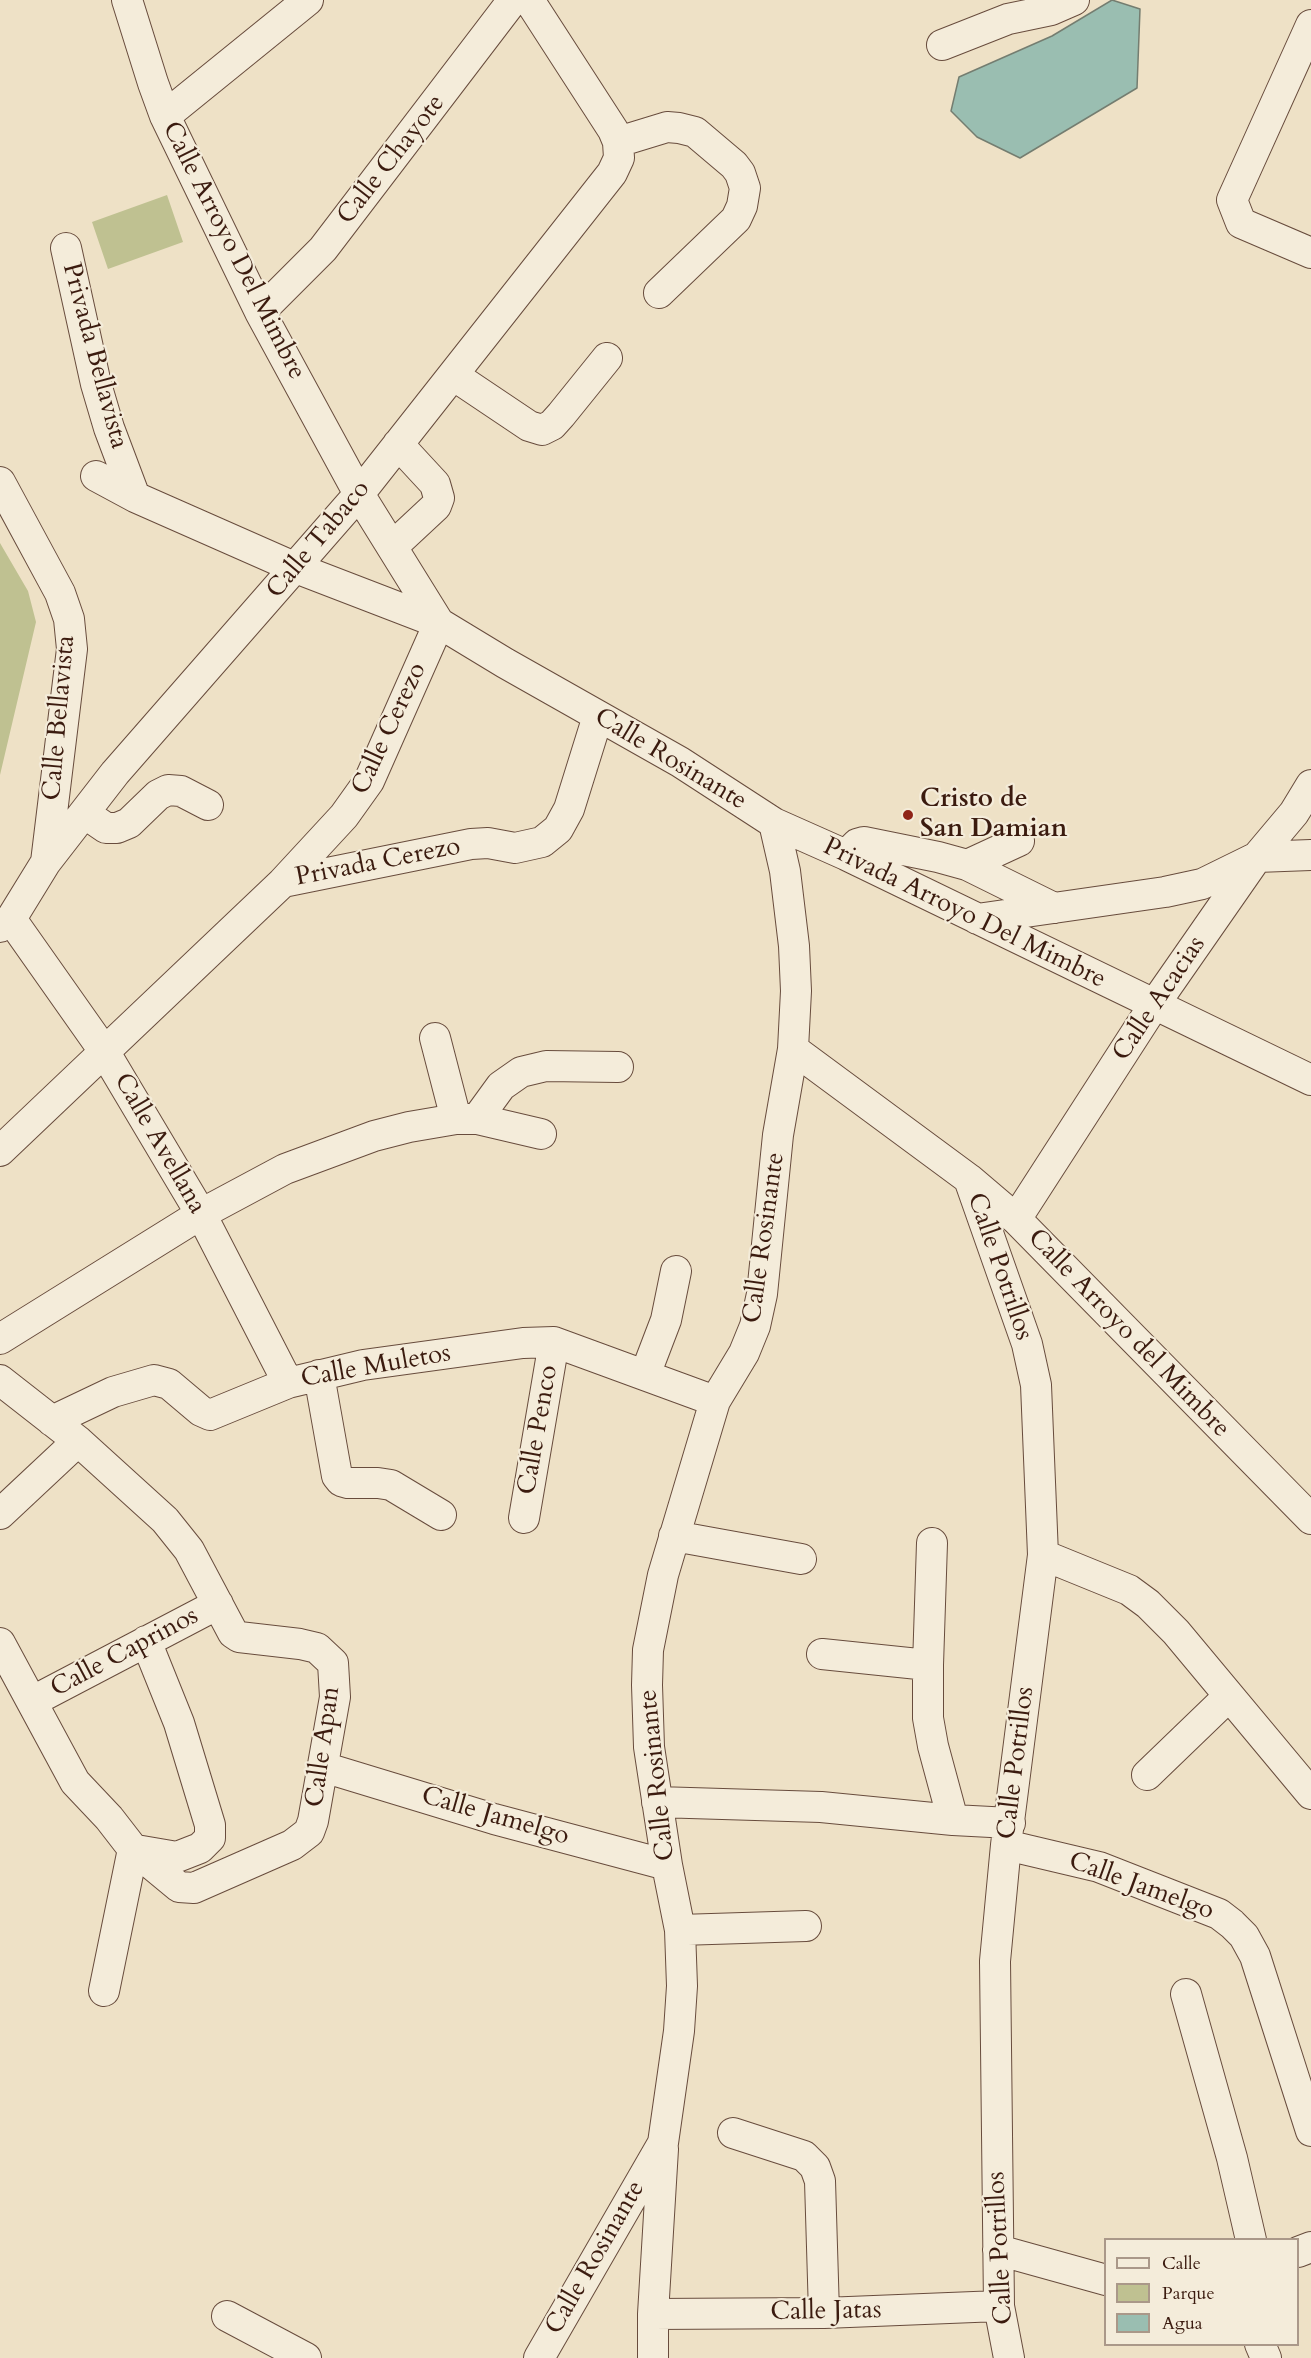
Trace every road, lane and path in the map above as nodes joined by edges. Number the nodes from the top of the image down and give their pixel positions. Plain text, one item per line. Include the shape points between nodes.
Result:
1 (127, 0) edge
2 (308, 0) edge
3 (513, 0) edge
4 (529, 0) edge
5 (1074, 0) edge
6 (1311, 25) edge
7 (942, 45) dead end
8 (165, 116) junction
9 (618, 142) junction
10 (66, 248) dead end
11 (1311, 253) edge
12 (659, 293) dead end
13 (260, 312) junction
14 (607, 358) dead end
15 (453, 375) junction
16 (398, 444) junction
17 (96, 476) dead end
18 (0, 482) edge
19 (359, 494) junction
20 (135, 497) junction
21 (392, 547) junction
22 (296, 568) junction
23 (439, 623) junction
24 (598, 716) junction
25 (1311, 785) edge
26 (208, 805) dead end
27 (84, 813) junction
28 (774, 824) junction
29 (1019, 842) dead end
30 (846, 855) junction
31 (1311, 855) edge
32 (1257, 857) junction
33 (46, 862) junction
34 (967, 865) junction
35 (283, 882) junction
36 (1054, 908) junction
37 (977, 919) junction
38 (5, 923) edge
39 (1154, 1005) junction
40 (435, 1038) dead end
41 (793, 1049) junction
42 (104, 1051) junction
43 (618, 1067) dead end
44 (1311, 1080) edge
45 (467, 1119) junction
46 (541, 1134) dead end
47 (0, 1151) edge
48 (969, 1179) junction
49 (201, 1214) junction
50 (1016, 1219) junction
51 (676, 1271) dead end
52 (0, 1339) edge
53 (554, 1342) junction
54 (319, 1375) junction
55 (645, 1375) junction
56 (0, 1380) edge
57 (288, 1383) junction
58 (715, 1401) junction
59 (52, 1421) junction
60 (78, 1441) junction
61 (0, 1514) edge
62 (441, 1515) dead end
63 (524, 1518) dead end
64 (1311, 1519) edge
65 (674, 1536) junction
66 (932, 1543) dead end
67 (1043, 1555) junction
68 (801, 1559) dead end
69 (218, 1604) junction
70 (146, 1641) junction
71 (0, 1643) edge
72 (822, 1654) dead end
73 (928, 1665) junction
74 (1229, 1696) junction
75 (33, 1701) junction
76 (323, 1767) junction
77 (1147, 1775) dead end
78 (1309, 1789) edge
79 (657, 1802) junction
80 (953, 1820) junction
81 (1008, 1834) junction
82 (133, 1849) junction
83 (667, 1865) junction
84 (806, 1926) dead end
85 (680, 1930) junction
86 (104, 1991) dead end
87 (1186, 1994) dead end
88 (1311, 2130) edge
89 (733, 2133) dead end
90 (663, 2143) junction
91 (1251, 2238) edge
92 (998, 2250) junction
93 (1104, 2279) edge
94 (999, 2306) junction
95 (824, 2313) junction
96 (653, 2314) junction
97 (227, 2316) dead end
98 (306, 2358) edge
99 (539, 2358) edge
100 (654, 2358) edge
101 (1009, 2358) edge

1 - 8 street, Calle Arroyo Del Mimbre
2 - 8 street
3 - 13 street, Calle Chayote via 323,249
4 - 9 street
5 - 7 street via 1051,10 1008,19
6 - 11 street via 1232,200 1241,223
8 - 13 street, Calle Arroyo Del Mimbre
9 - 12 street via 666,127 695,132 734,165 745,189 736,219
9 - 15 street, Calle Tabaco via 619,158 612,173
10 - 20 street, Privada Bellavista via 96,384
13 - 19 street, Calle Arroyo Del Mimbre
14 - 15 street via 561,415 542,430 529,426
15 - 16 street, Calle Tabaco
16 - 19 street, Calle Tabaco
16 - 21 street via 435,483 439,498 436,506
17 - 20 street
18 - 33 street, Calle Bellavista via 60,593 69,619 72,649
19 - 21 street, Calle Rosinante
19 - 22 street, Calle Tabaco
20 - 22 street
21 - 23 street, Calle Rosinante
22 - 23 street
22 - 27 street, Calle Tabaco
23 - 24 street, Calle Rosinante
23 - 35 street, Calle Cerezo via 369,781 344,816
24 - 28 street, Calle Rosinante via 680,762
24 - 35 street, Privada Cerezo via 569,809 558,829 542,842 515,848 471,844
25 - 32 street, Calle Acacias via 1294,813
26 - 27 street via 181,790 168,790 129,823 117,828 106,828
27 - 33 street, Calle Tabaco
28 - 30 street, Privada Arroyo Del Mimbre
28 - 41 street, Calle Rosinante via 794,946
29 - 34 street
30 - 34 street via 856,844 864,842
30 - 37 street, Privada Arroyo Del Mimbre
31 - 32 street
32 - 36 street via 1202,884
32 - 39 street, Calle Acacias
33 - 38 street, Calle Tabaco
34 - 36 street
35 - 42 street, Privada Cerezo
36 - 37 street
37 - 39 street, Privada Arroyo Del Mimbre
38 - 42 street, Calle Avellana
39 - 44 street, Privada Arroyo Del Mimbre
39 - 50 street, Calle Acacias
40 - 45 street
41 - 48 street, Calle Arroyo del Mimbre
41 - 58 street, Calle Rosinante via 778,1135 762,1294 755,1326
42 - 47 street
42 - 49 street, Calle Avellana
43 - 45 street via 546,1066 521,1072
45 - 46 street
45 - 49 street via 374,1136 285,1169
48 - 50 street, Calle Arroyo del Mimbre
48 - 67 street, Calle Potrillos via 1027,1344 1036,1384
49 - 52 street
49 - 57 street, Calle Avellana
50 - 64 street, Calle Arroyo del Mimbre
51 - 55 street via 666,1320
53 - 54 street, Calle Muletos via 363,1365
53 - 55 street, Calle Muletos
53 - 63 street, Calle Penco
54 - 57 street, Calle Muletos
54 - 62 street via 336,1472 344,1482 391,1485
55 - 58 street, Calle Muletos
56 - 59 street, Calle Apan
57 - 59 street, Calle Muletos via 210,1415 170,1384 154,1380 113,1392
58 - 65 street, Calle Rosinante
59 - 60 street, Calle Apan
60 - 61 street
60 - 69 street, Calle Apan via 145,1499 178,1534
65 - 68 street
65 - 79 street, Calle Rosinante via 648,1650 649,1747
66 - 73 street
67 - 74 street via 1129,1590 1148,1604
67 - 81 street, Calle Potrillos
69 - 70 street, Calle Caprinos
69 - 76 street, Calle Apan via 239,1637 316,1648 333,1663 335,1697
70 - 75 street, Calle Caprinos
70 - 82 street via 179,1723 210,1826 210,1838 200,1848 177,1857
71 - 75 street, Calle Caprinos
72 - 73 street
73 - 80 street via 928,1718
74 - 77 street
74 - 78 street
75 - 82 street, Calle Caprinos via 75,1782
76 - 82 street, Calle Apan via 309,1832 268,1856 188,1888 179,1887
76 - 83 street, Calle Jamelgo via 494,1819
79 - 80 street, Calle Jamelgo via 822,1807
79 - 83 street, Calle Rosinante
80 - 81 street, Calle Jamelgo
81 - 88 street, Calle Jamelgo via 1219,1914 1232,1924 1255,1956
81 - 92 street, Calle Potrillos via 995,1961
82 - 86 street
83 - 85 street, Calle Rosinante
84 - 85 street
85 - 90 street, Calle Rosinante via 679,2031
87 - 91 street
89 - 95 street via 804,2156 815,2167 820,2181
90 - 96 street
90 - 99 street, Calle Rosinante
92 - 93 street
92 - 94 street, Calle Potrillos
94 - 95 street, Calle Jatas
94 - 101 street, Calle Potrillos
95 - 96 street, Calle Jatas
96 - 100 street
97 - 98 street

